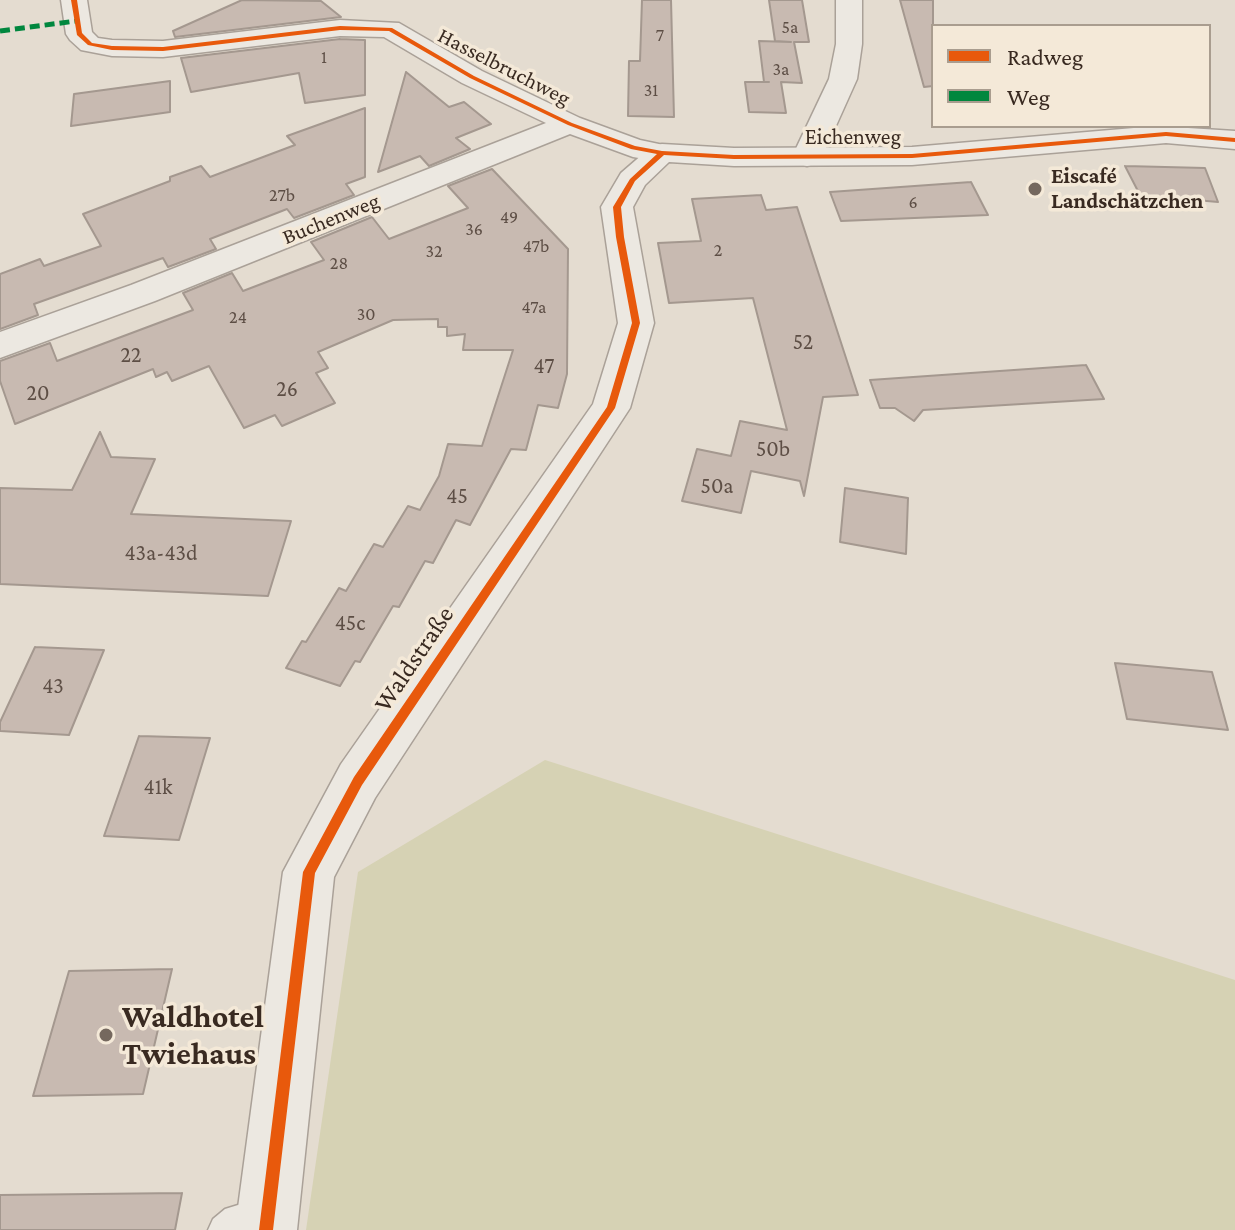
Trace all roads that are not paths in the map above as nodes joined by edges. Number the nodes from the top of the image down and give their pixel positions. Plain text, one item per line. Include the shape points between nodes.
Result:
1 (74, 0) edge
2 (849, 0) edge
3 (570, 124) junction
4 (1235, 140) edge
5 (662, 153) junction
6 (807, 157) junction
7 (0, 345) edge
8 (253, 1224) edge

1 - 3 street, Hasselbruchweg via 79,34 90,44 112,48 163,49 340,28 389,16 472,77
2 - 6 street via 843,79
3 - 5 street
3 - 7 street, Buchenweg
4 - 6 street, Eichenweg via 1166,134 912,156
5 - 6 street, Eichenweg
5 - 8 street, Waldstraße via 632,180 617,207 636,323 611,408 358,781 309,872

